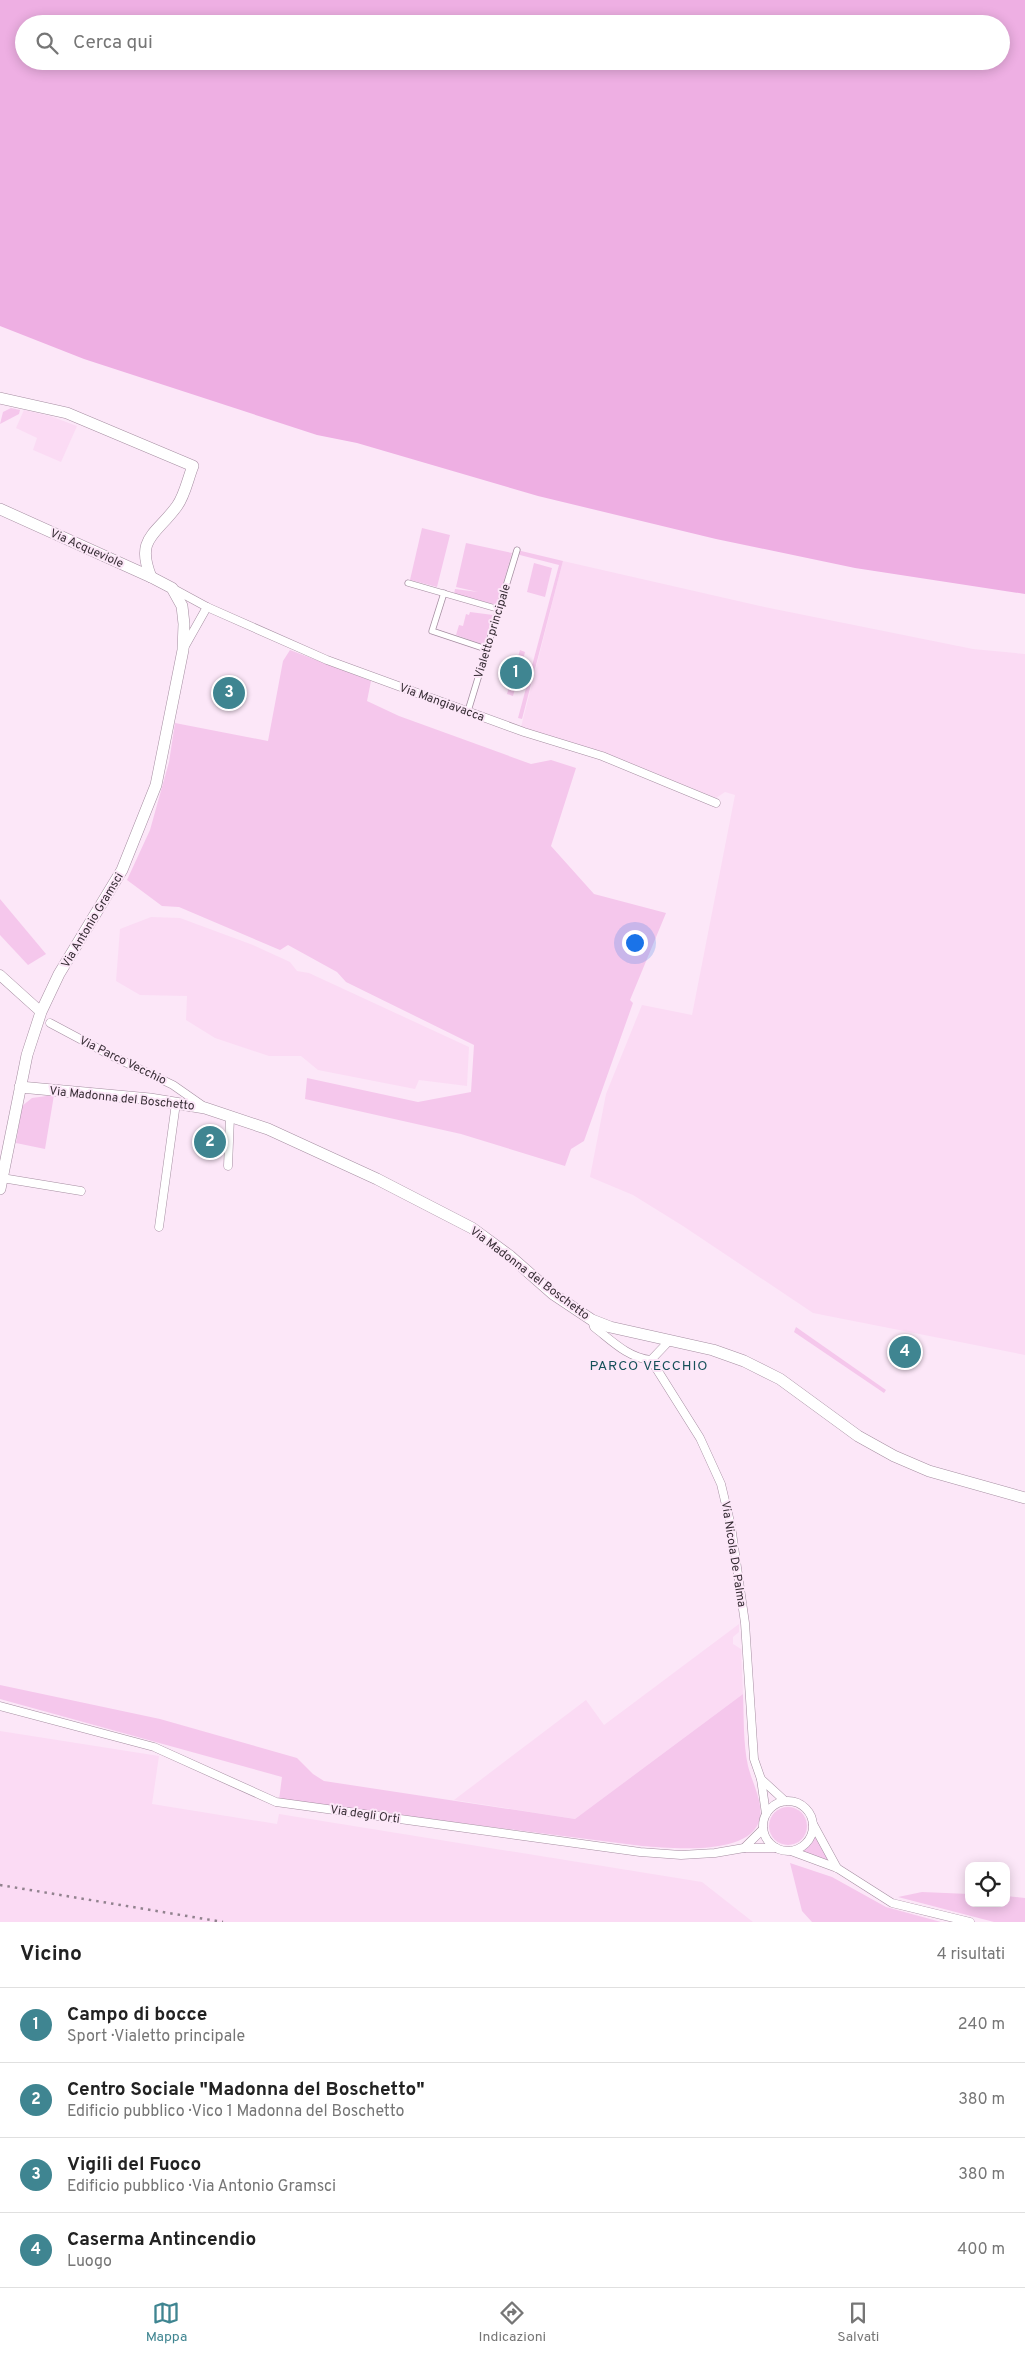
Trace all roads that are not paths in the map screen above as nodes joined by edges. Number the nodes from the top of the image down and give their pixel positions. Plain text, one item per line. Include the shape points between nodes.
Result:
1 (0, 398) edge
2 (0, 509) edge
3 (517, 550) dead end
4 (151, 577) junction
5 (408, 583) dead end
6 (172, 588) junction
7 (444, 593) junction
8 (207, 607) junction
9 (498, 609) junction
10 (486, 649) junction
11 (183, 650) junction
12 (468, 711) junction
13 (716, 803) dead end
14 (0, 975) edge
15 (40, 1014) junction
16 (50, 1023) joint
17 (20, 1088) junction
18 (176, 1103) junction
19 (205, 1108) junction
20 (230, 1116) junction
21 (228, 1166) dead end
22 (1, 1183) edge
23 (82, 1192) dead end
24 (159, 1227) dead end
25 (592, 1320) junction
26 (670, 1340) junction
27 (651, 1360) junction
28 (997, 1489) junction
29 (1025, 1493) edge
30 (1025, 1498) edge
31 (0, 1706) edge
32 (761, 1779) junction
33 (786, 1802) junction
34 (766, 1814) junction
35 (813, 1824) junction
36 (763, 1829) junction
37 (744, 1848) junction
38 (776, 1848) junction
39 (791, 1851) junction
40 (837, 1868) junction
41 (970, 1922) edge

1 - 4 main road via 52,408 193,466 178,504 145,546 144,557
2 - 4 main road, Via Acqueviole
3 - 9 street, Vialetto principale
4 - 6 main road, Via Acqueviole
5 - 7 street
6 - 8 street, Via Mangiavacca
6 - 11 main road, Via Antonio Gramsci via 182,606
7 - 9 street
7 - 10 street via 432,631
8 - 11 street, Via Antonio Gramsci
8 - 12 street, Via Mangiavacca via 326,660
9 - 10 street, Vialetto principale
10 - 12 street, Vialetto principale
11 - 15 main road, Via Antonio Gramsci via 156,784 141,826 122,870 59,974
12 - 13 street, Via Mangiavacca via 602,756
14 - 15 street
15 - 16 street, Via Parco Vecchio
15 - 17 main road, Via Antonio Gramsci
16 - 19 street, Via Parco Vecchio via 173,1085
17 - 18 main road, Via Madonna del Boschetto
17 - 22 main road, Via Antonio Gramsci
18 - 19 main road, Via Madonna del Boschetto
18 - 24 street
19 - 20 main road, Via Madonna del Boschetto
20 - 21 street
20 - 25 main road, Via Madonna del Boschetto via 324,1154 458,1220 491,1240 553,1294
22 - 23 street
25 - 26 main road, Via Madonna del Boschetto
25 - 27 street via 594,1326 629,1353
26 - 27 street
26 - 28 main road, Via Madonna del Boschetto via 712,1350 764,1370 858,1436 914,1466
27 - 32 street, Via Nicola De Palma via 700,1438 721,1484 731,1526 745,1623 754,1759
28 - 29 main road, Via Madonna del Boschetto
28 - 30 main road, Via Madonna del Boschetto
31 - 37 street, Via degli Orti via 154,1747 276,1802 640,1852 681,1855
32 - 33 street
32 - 34 street, Via Nicola De Palma
33 - 34 street
33 - 35 street via 801,1805
34 - 36 street
35 - 39 street via 813,1832 805,1845
35 - 40 street
36 - 37 street
36 - 38 street
37 - 38 street, Via degli Orti
38 - 39 street
39 - 40 street
40 - 41 street via 892,1903

